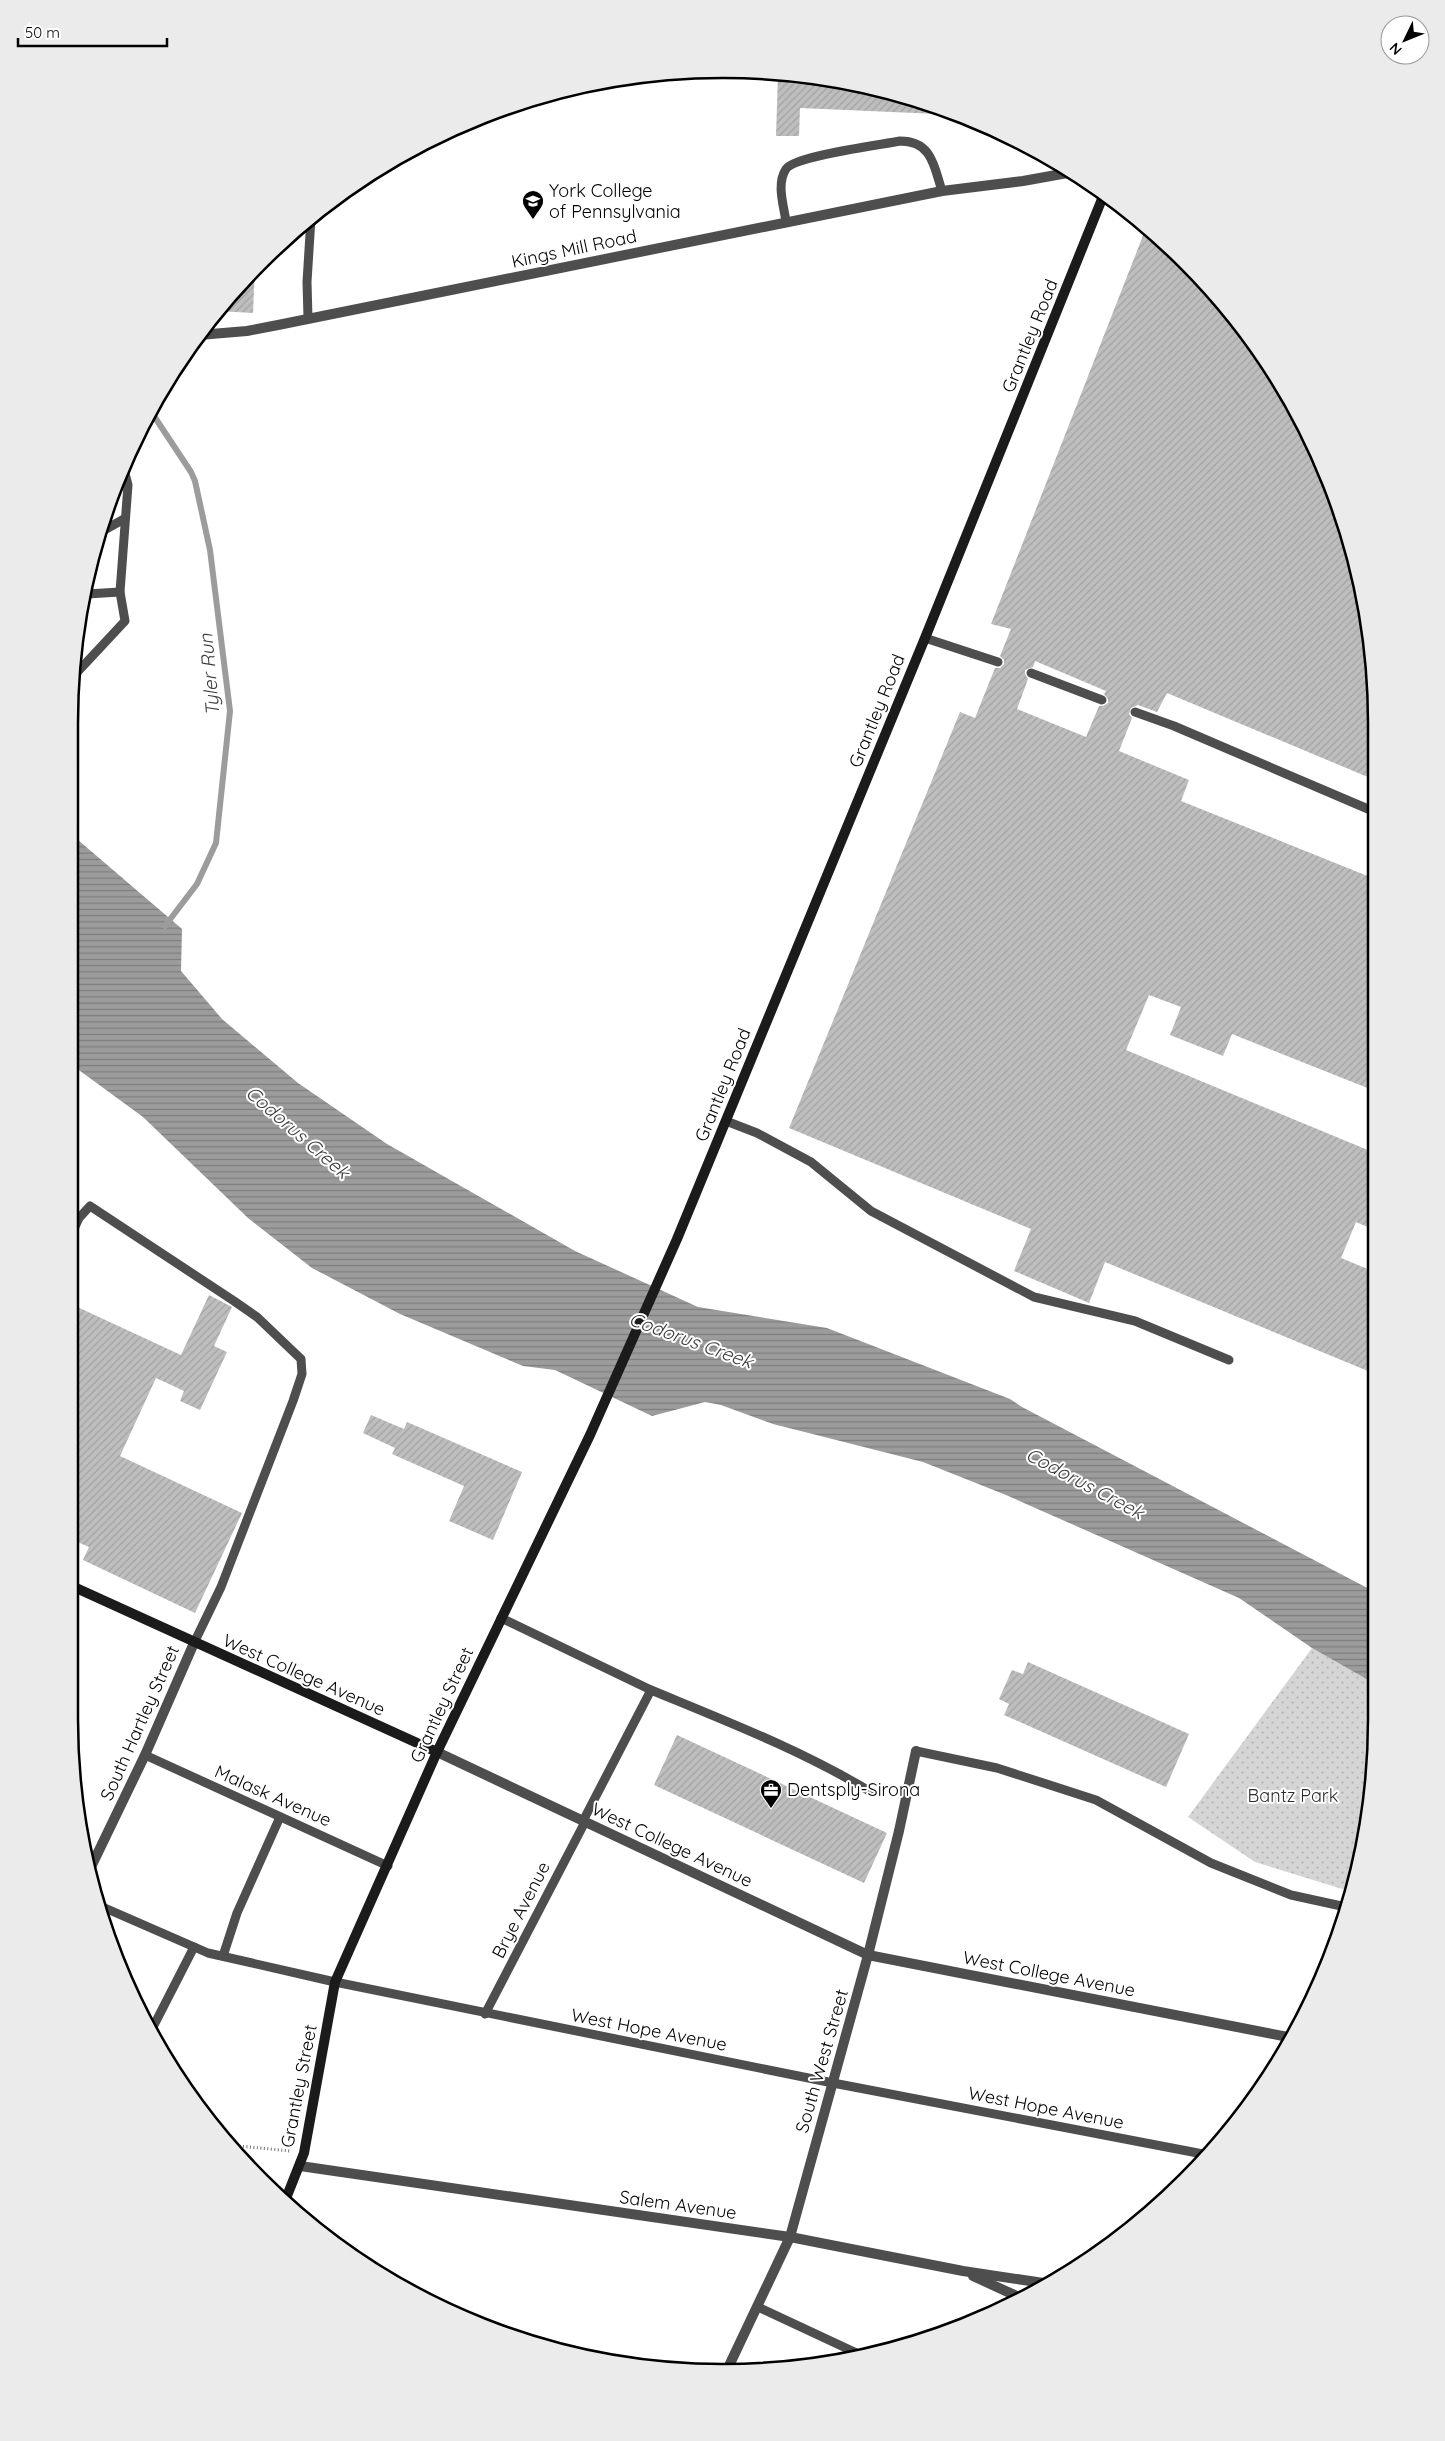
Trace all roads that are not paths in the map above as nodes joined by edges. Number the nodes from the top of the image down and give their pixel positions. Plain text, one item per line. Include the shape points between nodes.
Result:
1 (1061, 174) edge
2 (942, 191) junction
3 (1101, 201) edge
4 (786, 222) junction
5 (310, 227) edge
6 (308, 318) junction
7 (208, 334) edge
8 (126, 478) edge
9 (124, 519) junction
10 (108, 528) edge
11 (120, 592) junction
12 (91, 594) edge
13 (925, 638) junction
14 (998, 662) dead end
15 (80, 669) edge
16 (1031, 673) dead end
17 (1102, 700) dead end
18 (1135, 712) dead end
19 (1368, 809) edge
20 (726, 1121) junction
21 (78, 1220) edge
22 (677, 1239) joint
23 (1228, 1360) dead end
24 (78, 1589) edge
25 (502, 1618) junction
26 (194, 1643) junction
27 (651, 1690) junction
28 (916, 1751) joint
29 (437, 1752) junction
30 (145, 1756) junction
31 (871, 1792) dead end
32 (280, 1817) junction
33 (584, 1821) junction
34 (94, 1861) edge
35 (388, 1866) junction
36 (1339, 1906) edge
37 (107, 1909) edge
38 (194, 1947) junction
39 (868, 1955) junction
40 (222, 1956) junction
41 (335, 1982) junction
42 (485, 2014) junction
43 (155, 2024) edge
44 (1284, 2036) edge
45 (832, 2083) junction
46 (1199, 2153) edge
47 (300, 2166) junction
48 (289, 2195) edge
49 (790, 2237) junction
50 (963, 2271) junction
51 (1036, 2282) edge
52 (1013, 2294) edge
53 (758, 2307) junction
54 (851, 2350) edge
55 (731, 2364) edge

1 - 2 street, Kings Mill Road
2 - 4 street, Kings Mill Road
2 - 4 lane via 927,152 912,141 811,158 792,163 785,169 781,181
3 - 13 street, Grantley Road
4 - 6 street, Kings Mill Road
5 - 6 lane
6 - 7 street, Kings Mill Road via 247,331
8 - 9 lane
9 - 10 lane
9 - 11 lane
11 - 12 lane
11 - 15 lane via 125,621
13 - 14 lane
13 - 20 street, Grantley Road
16 - 17 lane
18 - 19 lane
20 - 22 street, Grantley Road
20 - 23 lane via 757,1133 811,1162 870,1211 1034,1297 1135,1321
21 - 26 lane via 90,1206 257,1317 301,1358 302,1374 293,1401 221,1587
22 - 25 street, Grantley Street via 590,1435
24 - 26 street, West College Avenue
25 - 27 lane
25 - 29 street, Grantley Street
26 - 29 street, West College Avenue
26 - 30 street, South Hartley Street
27 - 31 lane via 834,1769
27 - 33 lane, Brye Avenue
28 - 36 lane via 997,1768 1096,1800 1211,1863 1291,1895
28 - 39 street, South West Street
29 - 33 street, West College Avenue
29 - 35 street, Grantley Street
30 - 32 lane, Malask Avenue
30 - 34 street, South Hartley Street
32 - 35 lane, Malask Avenue
32 - 40 lane via 237,1913
33 - 39 street, West College Avenue
33 - 42 lane, Brye Avenue
35 - 41 street, Grantley Street
37 - 38 lane, West Hope Avenue
38 - 40 lane, West Hope Avenue
38 - 43 lane
39 - 44 street, West College Avenue
39 - 45 street, South West Street
40 - 41 lane, West Hope Avenue
41 - 42 lane, West Hope Avenue
41 - 47 street, Grantley Street
42 - 45 lane, West Hope Avenue
45 - 46 lane, West Hope Avenue
45 - 49 street, South West Street
47 - 48 street, Grantley Street
47 - 49 street, Salem Avenue
49 - 50 street, Salem Avenue
49 - 53 street, South West Street
50 - 51 street, Salem Avenue
50 - 52 street
53 - 54 lane
53 - 55 street, South West Street

